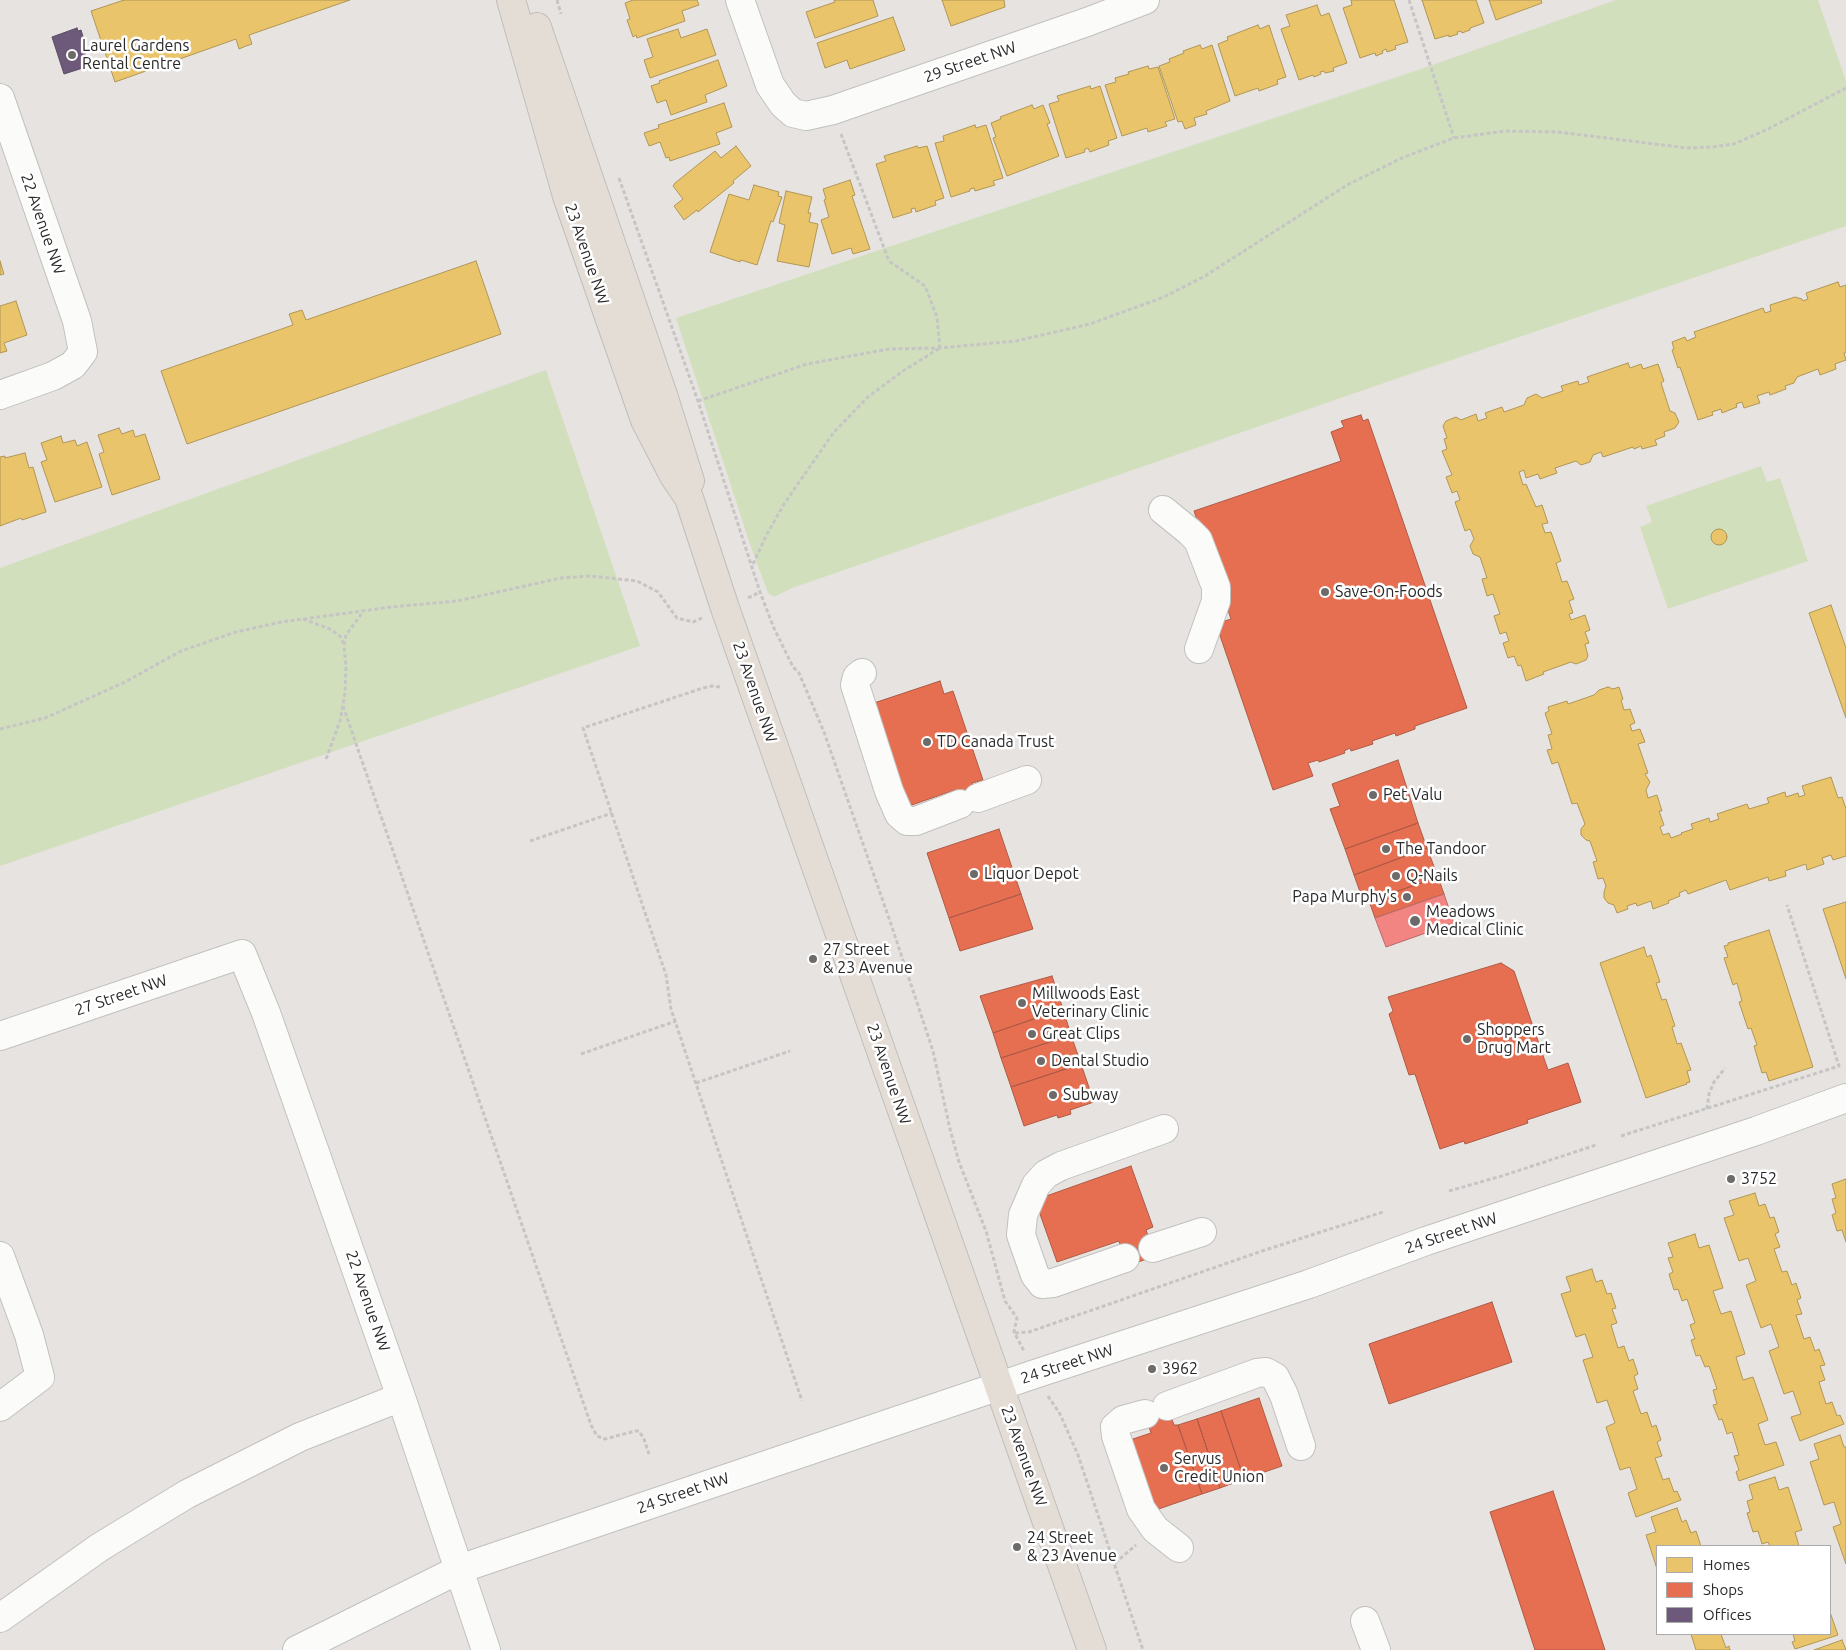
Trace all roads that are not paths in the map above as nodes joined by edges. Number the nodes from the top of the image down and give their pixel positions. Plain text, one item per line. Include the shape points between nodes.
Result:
1 (511, 0) edge
2 (528, 0) edge
3 (740, 0) edge
4 (1145, 0) edge
5 (1083, 11) edge
6 (0, 98) edge
7 (0, 394) edge
8 (689, 498) junction
9 (1163, 510) dead end
10 (1199, 649) dead end
11 (862, 673) dead end
12 (1027, 780) dead end
13 (242, 954) joint
14 (0, 1036) edge
15 (1846, 1098) edge
16 (1164, 1129) dead end
17 (1202, 1232) dead end
18 (1152, 1248) dead end
19 (0, 1256) edge
20 (1125, 1258) dead end
21 (999, 1386) junction
22 (402, 1397) junction
23 (0, 1407) edge
24 (1300, 1446) dead end
25 (1179, 1548) dead end
26 (460, 1569) junction
27 (0, 1618) edge
28 (1365, 1621) dead end
29 (297, 1650) edge
30 (486, 1650) edge
31 (1092, 1650) edge
32 (1376, 1650) edge

1 - 8 main road, 23 Avenue NW via 567,196 645,420
2 - 8 main road, 23 Avenue NW via 690,479
3 - 5 street, 29 Street NW via 770,85 793,114 806,116 832,110
4 - 5 street, 29 Street NW
6 - 7 street, 22 Avenue NW via 77,321 84,352 73,366
8 - 21 main road, 23 Avenue NW
9 - 10 street via 1198,540 1216,587 1216,601
11 - 12 street via 856,676 855,685 889,791 899,814 907,821 916,821
13 - 14 street, 27 Street NW
13 - 22 street, 22 Avenue NW via 270,1022
15 - 21 street, 24 Street NW via 1309,1284
16 - 20 street via 1046,1174 1036,1185 1022,1215 1021,1235 1035,1275 1042,1284
17 - 18 street
19 - 23 street via 29,1335 40,1377
21 - 26 street, 24 Street NW
21 - 31 main road, 23 Avenue NW
22 - 26 street, 22 Avenue NW
22 - 27 street via 300,1437 187,1494 100,1547
24 - 25 street via 1284,1395 1275,1377 1266,1372 1123,1420 1115,1427 1116,1436 1141,1509 1155,1529
26 - 29 street, 24 Street NW
26 - 30 street, 22 Avenue NW
28 - 32 street

